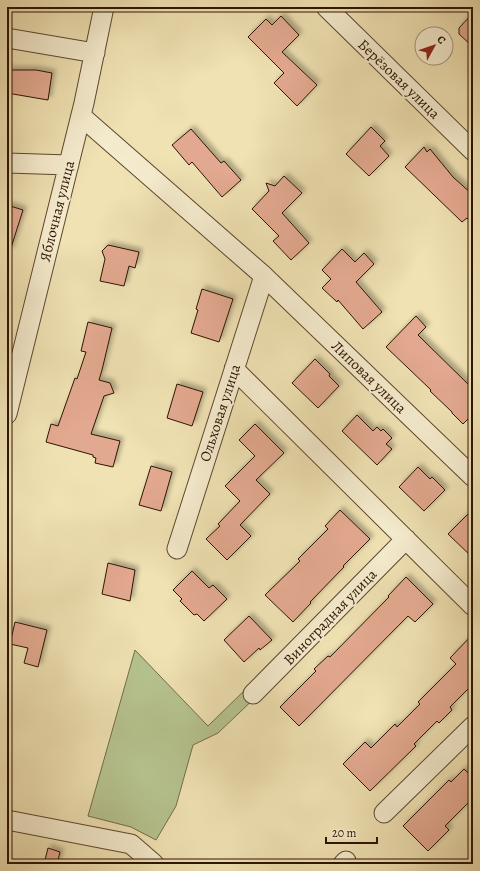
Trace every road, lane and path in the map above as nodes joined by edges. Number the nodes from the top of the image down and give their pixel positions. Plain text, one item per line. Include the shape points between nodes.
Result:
1 (104, 7) edge
2 (326, 7) edge
3 (7, 38) edge
4 (95, 53) junction
5 (81, 116) junction
6 (473, 151) edge
7 (7, 163) edge
8 (69, 165) junction
9 (264, 276) junction
10 (234, 369) junction
11 (7, 414) edge
12 (473, 477) edge
13 (406, 539) junction
14 (176, 549) dead end
15 (473, 606) edge
16 (253, 694) dead end
17 (473, 726) edge
18 (384, 813) dead end
19 (7, 820) edge
20 (154, 864) edge

1 - 4 street, Яблочная улица
2 - 6 street, Берёзовая улица
3 - 4 street
4 - 5 street, Яблочная улица
5 - 8 street, Яблочная улица
5 - 9 street, Липовая улица
7 - 8 street
8 - 11 street, Яблочная улица
9 - 10 street, Ольховая улица
9 - 12 street, Липовая улица
10 - 13 street
10 - 14 street, Ольховая улица
13 - 15 street
13 - 16 street, Виноградная улица
17 - 18 street
19 - 20 street via 131,844

